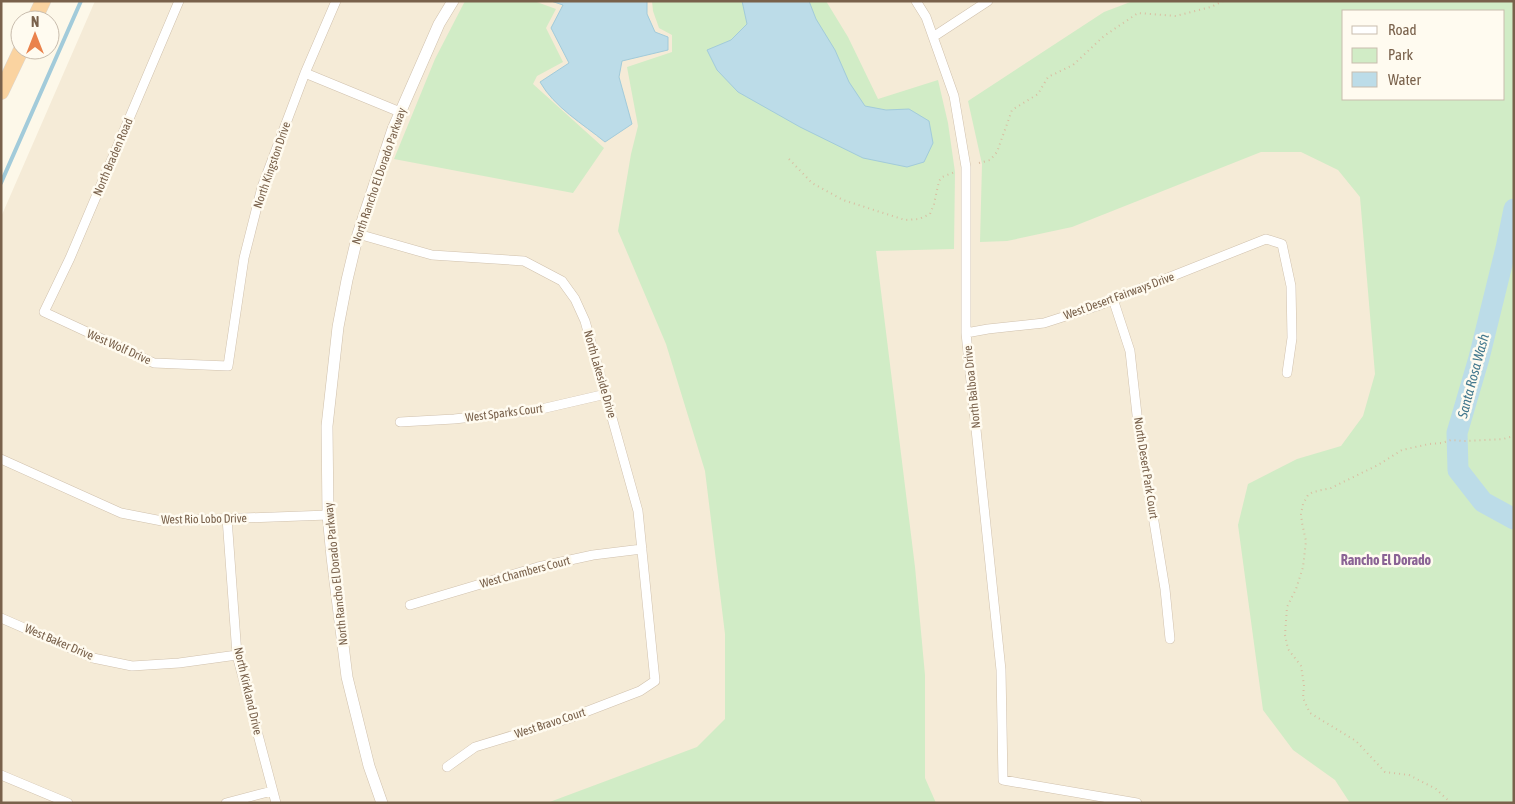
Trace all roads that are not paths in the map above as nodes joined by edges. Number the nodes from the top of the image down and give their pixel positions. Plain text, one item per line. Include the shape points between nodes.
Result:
1 (179, 1) edge
2 (336, 1) edge
3 (452, 1) edge
4 (916, 1) edge
5 (988, 1) edge
6 (933, 38) junction
7 (15, 60) edge
8 (306, 73) junction
9 (1, 92) edge
10 (400, 112) junction
11 (358, 234) junction
12 (1113, 299) junction
13 (44, 312) joint
14 (966, 334) junction
15 (228, 366) joint
16 (1287, 373) dead end
17 (606, 394) junction
18 (400, 422) dead end
19 (1, 459) edge
20 (328, 515) junction
21 (226, 518) junction
22 (642, 548) junction
23 (410, 605) dead end
24 (1, 618) edge
25 (1170, 639) dead end
26 (237, 654) junction
27 (655, 681) joint
28 (447, 766) dead end
29 (1, 775) edge
30 (272, 791) junction
31 (68, 803) edge
32 (226, 803) edge
33 (276, 803) edge
34 (382, 803) edge
35 (1137, 803) edge

1 - 13 street, North Braden Road
2 - 8 street, North Kingston Drive
3 - 10 street, North Rancho El Dorado Parkway
4 - 6 street, North Balboa Drive
5 - 6 street
6 - 14 street, North Balboa Drive via 954,96 966,167
7 - 9 highway
8 - 10 street
8 - 15 street, North Kingston Drive via 262,187 244,258
10 - 11 street, North Rancho El Dorado Parkway
11 - 17 street, North Lakeside Drive via 432,255 524,262 562,281 575,298 585,321
11 - 20 street, North Rancho El Dorado Parkway via 338,327 332,378 327,426
12 - 14 street, West Desert Fairways Drive via 1044,323
12 - 16 street, West Desert Fairways Drive via 1266,239 1282,244 1291,286 1292,338
12 - 25 street, North Desert Park Court via 1130,351
13 - 15 street, West Wolf Drive via 154,363
14 - 35 street, North Balboa Drive via 1001,670 1003,780
17 - 18 street, West Sparks Court via 537,410
17 - 22 street, North Lakeside Drive via 638,512
19 - 21 street, West Rio Lobo Drive via 121,513 162,521
20 - 21 street, West Rio Lobo Drive
20 - 34 street, North Rancho El Dorado Parkway via 348,677 369,766
21 - 26 street, North Kirkland Drive
22 - 23 street, West Chambers Court via 538,567
22 - 27 street, North Lakeside Drive
24 - 26 street, West Baker Drive via 93,658 132,666
26 - 30 street, North Kirkland Drive
27 - 28 street, West Bravo Court via 640,691 567,719 475,747
29 - 31 street
30 - 32 street
30 - 33 street, North Kirkland Drive

